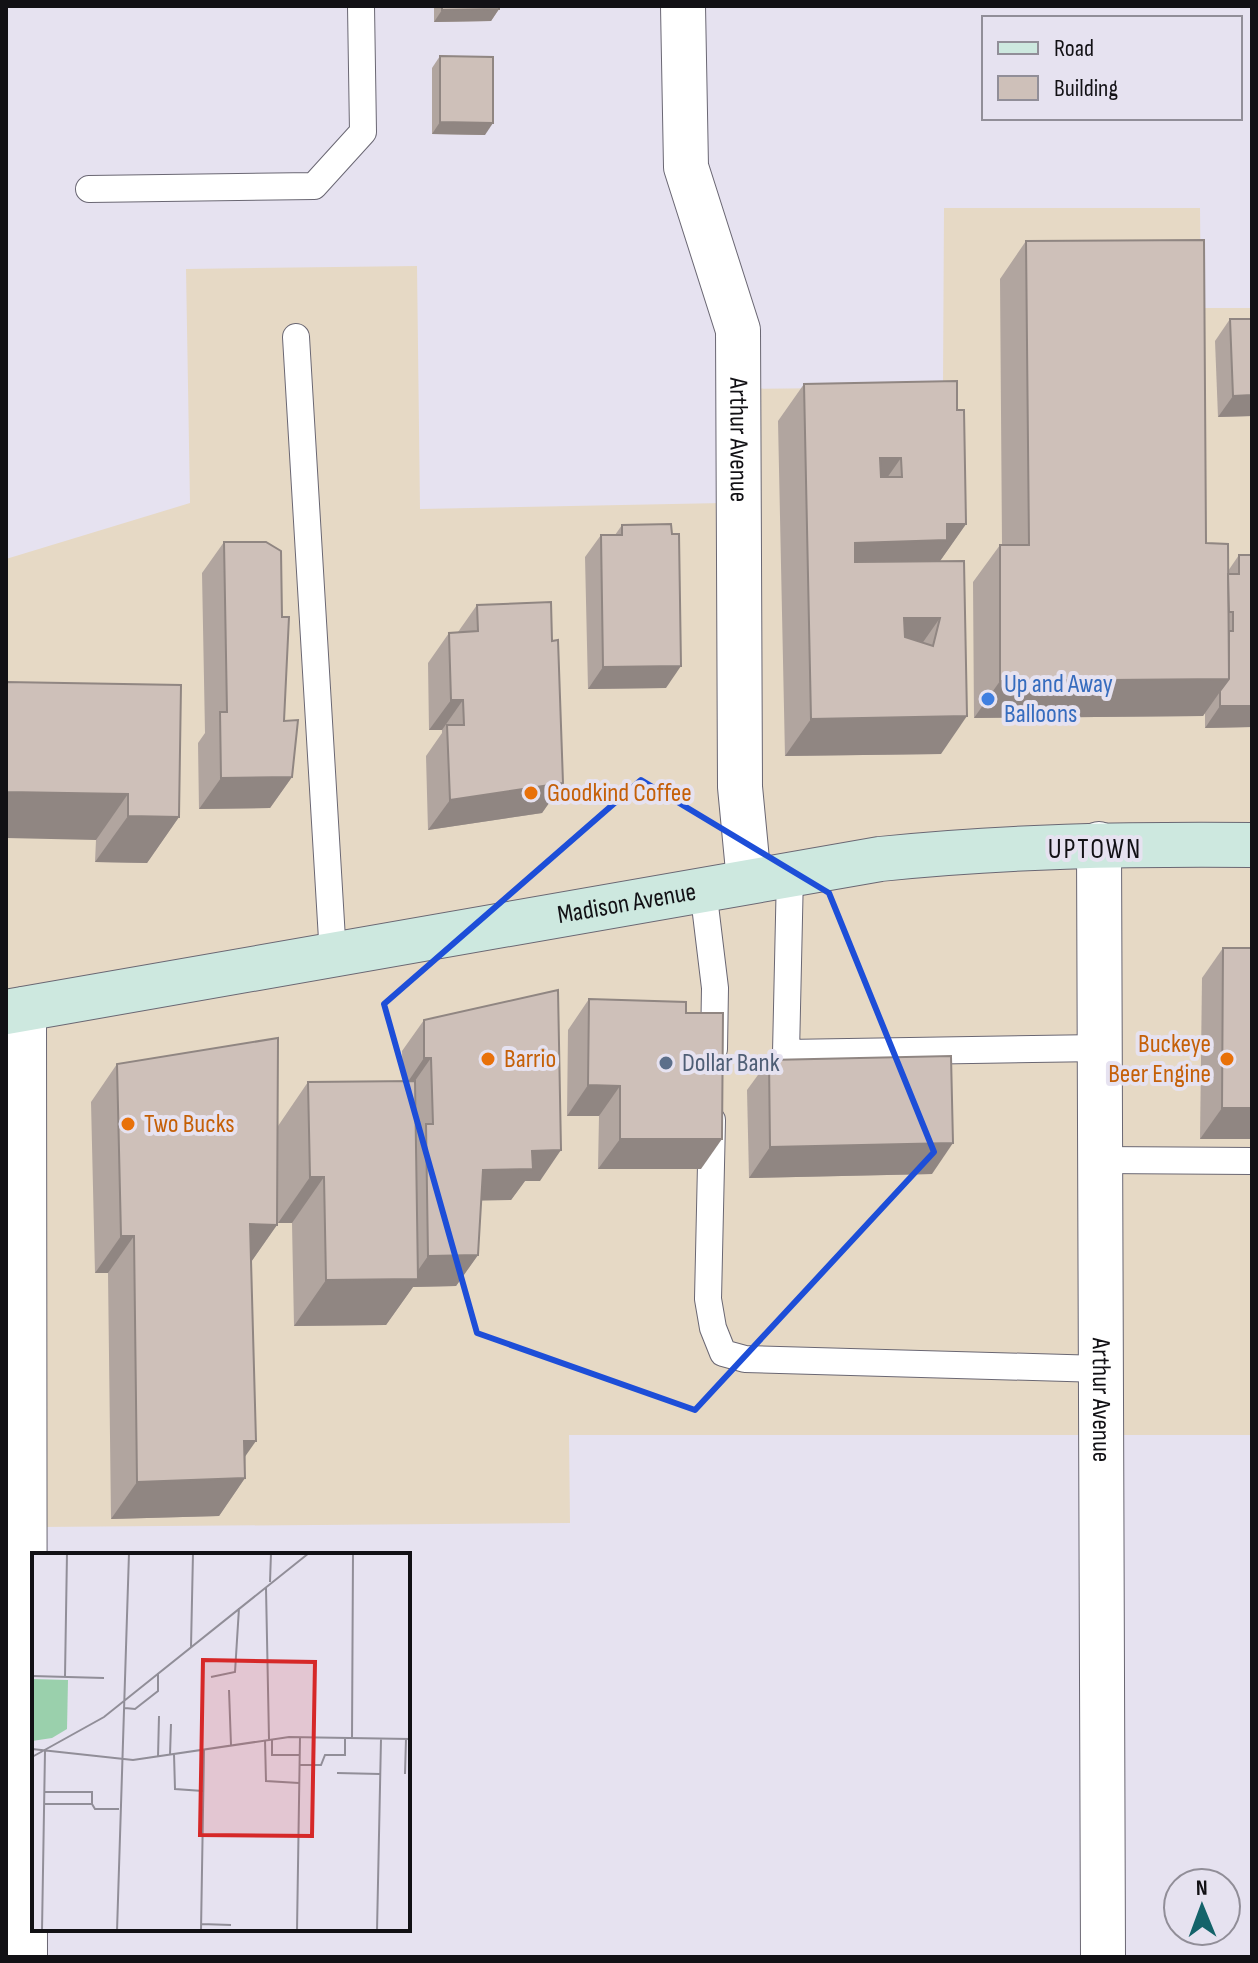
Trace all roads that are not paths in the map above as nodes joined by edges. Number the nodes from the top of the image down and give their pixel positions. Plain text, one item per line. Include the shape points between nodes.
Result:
1 (361, 6) edge
2 (683, 6) edge
3 (89, 189) dead end
4 (296, 337) dead end
5 (1099, 844) junction
6 (1252, 845) edge
7 (769, 877) junction
8 (703, 889) junction
9 (333, 956) junction
10 (15, 1011) edge
11 (1100, 1048) junction
12 (1101, 1160) junction
13 (1252, 1161) edge
14 (1101, 1369) junction
15 (15, 1472) edge
16 (25, 1957) edge
17 (1103, 1957) edge

1 - 3 lane via 363,132 314,186
2 - 7 street, Arthur Avenue via 686,167 738,330 740,787
4 - 9 lane
5 - 6 main road, Madison Avenue
5 - 7 main road, Madison Avenue via 977,849
5 - 11 street, Arthur Avenue
7 - 8 main road, Madison Avenue
7 - 11 lane via 786,1053
8 - 9 main road, Madison Avenue
8 - 14 lane via 715,988 708,1299 723,1353 745,1359
9 - 10 main road, Madison Avenue
10 - 15 street
11 - 12 street, Arthur Avenue
12 - 13 lane
12 - 14 street, Arthur Avenue
14 - 17 street, Arthur Avenue
15 - 16 street

